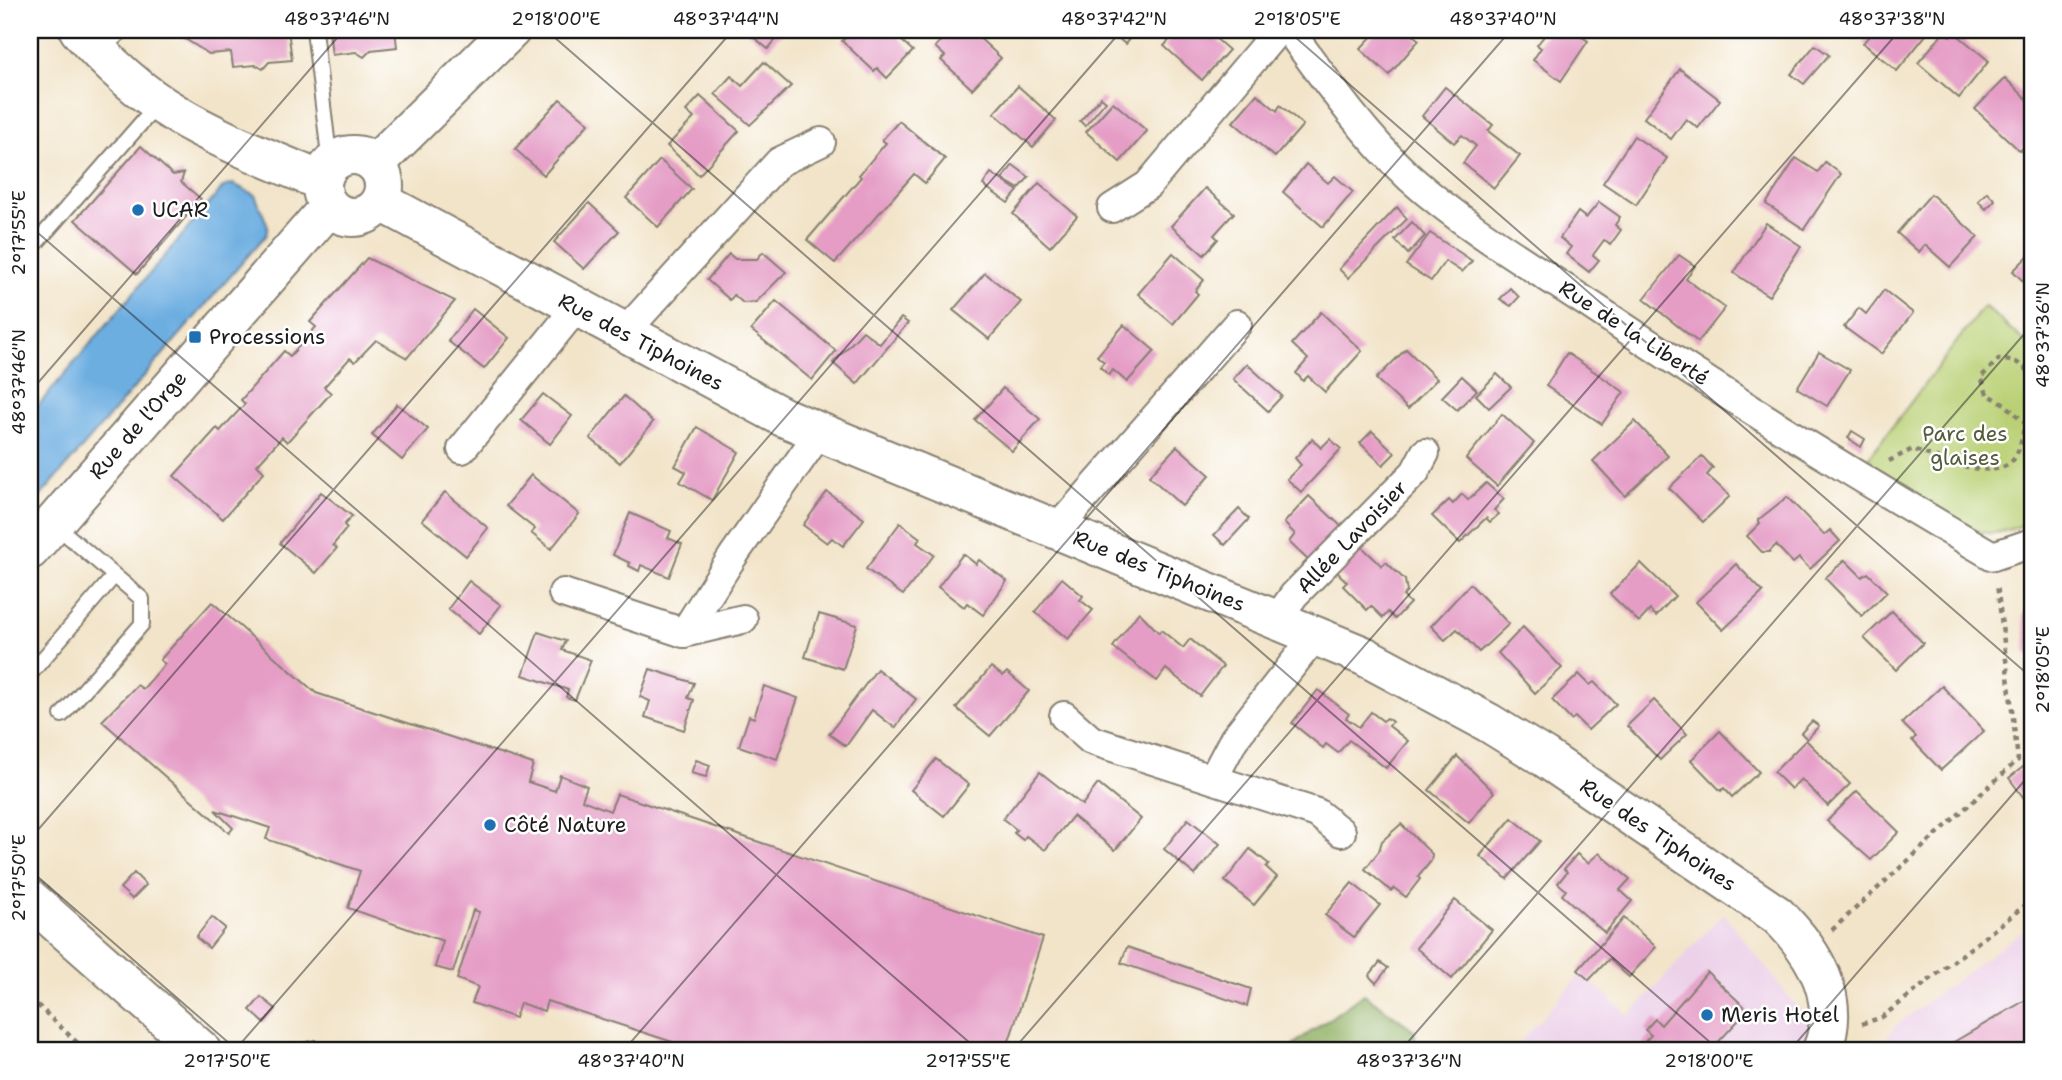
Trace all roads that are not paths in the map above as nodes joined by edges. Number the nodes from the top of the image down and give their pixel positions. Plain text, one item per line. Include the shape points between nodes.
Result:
1 (314, 30) edge
2 (511, 30) edge
3 (1289, 31) edge
4 (100, 37) edge
5 (157, 105) junction
6 (821, 142) dead end
7 (378, 182) junction
8 (327, 184) junction
9 (1112, 208) dead end
10 (30, 250) edge
11 (576, 308) junction
12 (1237, 324) dead end
13 (624, 333) junction
14 (819, 433) junction
15 (462, 449) dead end
16 (1425, 453) dead end
17 (1057, 529) junction
18 (37, 539) edge
19 (2032, 543) edge
20 (114, 576) junction
21 (563, 593) dead end
22 (743, 619) dead end
23 (1277, 619) junction
24 (684, 632) junction
25 (1316, 635) junction
26 (30, 674) edge
27 (62, 715) dead end
28 (1064, 716) dead end
29 (1213, 778) junction
30 (1341, 832) dead end
31 (30, 899) edge
32 (30, 929) edge
33 (1829, 1043) edge
34 (166, 1050) edge
35 (201, 1050) edge

1 - 8 lane
2 - 7 street
3 - 9 street via 1148,185
3 - 19 street, Rue de la Liberté via 1370,136 1410,178 1467,223 1669,358 1865,482 1993,556
4 - 5 street via 120,75
5 - 8 street via 208,134
5 - 10 lane
6 - 13 street via 779,162
7 - 8 street via 357,154 347,155
7 - 8 street via 366,214 356,217 346,216
7 - 11 street, Rue des Tiphoines
8 - 18 street, Rue de l'Orge
11 - 13 street, Rue des Tiphoines
11 - 15 street
12 - 17 street
13 - 14 street, Rue des Tiphoines
14 - 17 street, Rue des Tiphoines
14 - 24 street
16 - 23 street, Allée Lavoisier via 1415,471 1294,595
17 - 23 street, Rue des Tiphoines
18 - 20 lane
20 - 26 lane
20 - 27 lane via 142,599 142,624
21 - 24 street
22 - 24 street
23 - 25 street, Rue des Tiphoines
25 - 29 street via 1234,739
25 - 33 street, Rue des Tiphoines via 1478,717 1544,757 1777,915 1799,937 1830,1001
28 - 29 street via 1091,740
29 - 30 street via 1317,813
31 - 35 street
32 - 34 street

